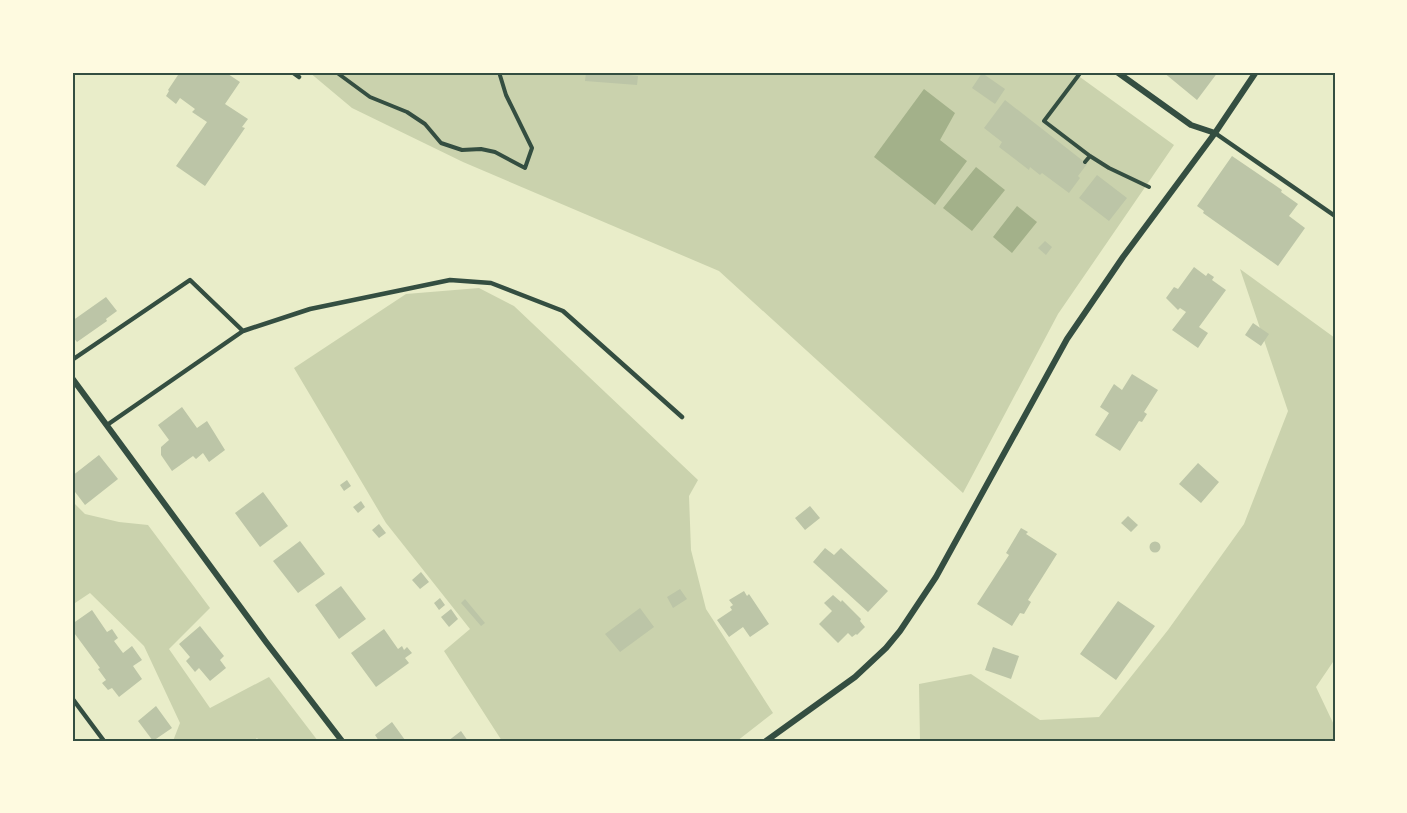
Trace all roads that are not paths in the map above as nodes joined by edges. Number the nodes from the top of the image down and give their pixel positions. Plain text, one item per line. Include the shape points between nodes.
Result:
1 (292, 72) edge
2 (1117, 72) edge
3 (1256, 72) edge
4 (299, 77) dead end
5 (1215, 133) junction
6 (1335, 216) edge
7 (243, 331) junction
8 (72, 360) edge
9 (72, 378) edge
10 (682, 417) dead end
11 (106, 425) junction
12 (72, 698) edge
13 (104, 741) edge
14 (342, 741) edge
15 (766, 741) edge

1 - 4 lane
2 - 5 street via 1191,125
3 - 5 street
5 - 6 lane
5 - 15 street via 1067,339 940,570 900,631 855,677
7 - 8 lane via 190,280
7 - 10 lane via 310,309 450,280 491,283 563,311
7 - 11 lane
9 - 11 street
11 - 14 street
12 - 13 lane

